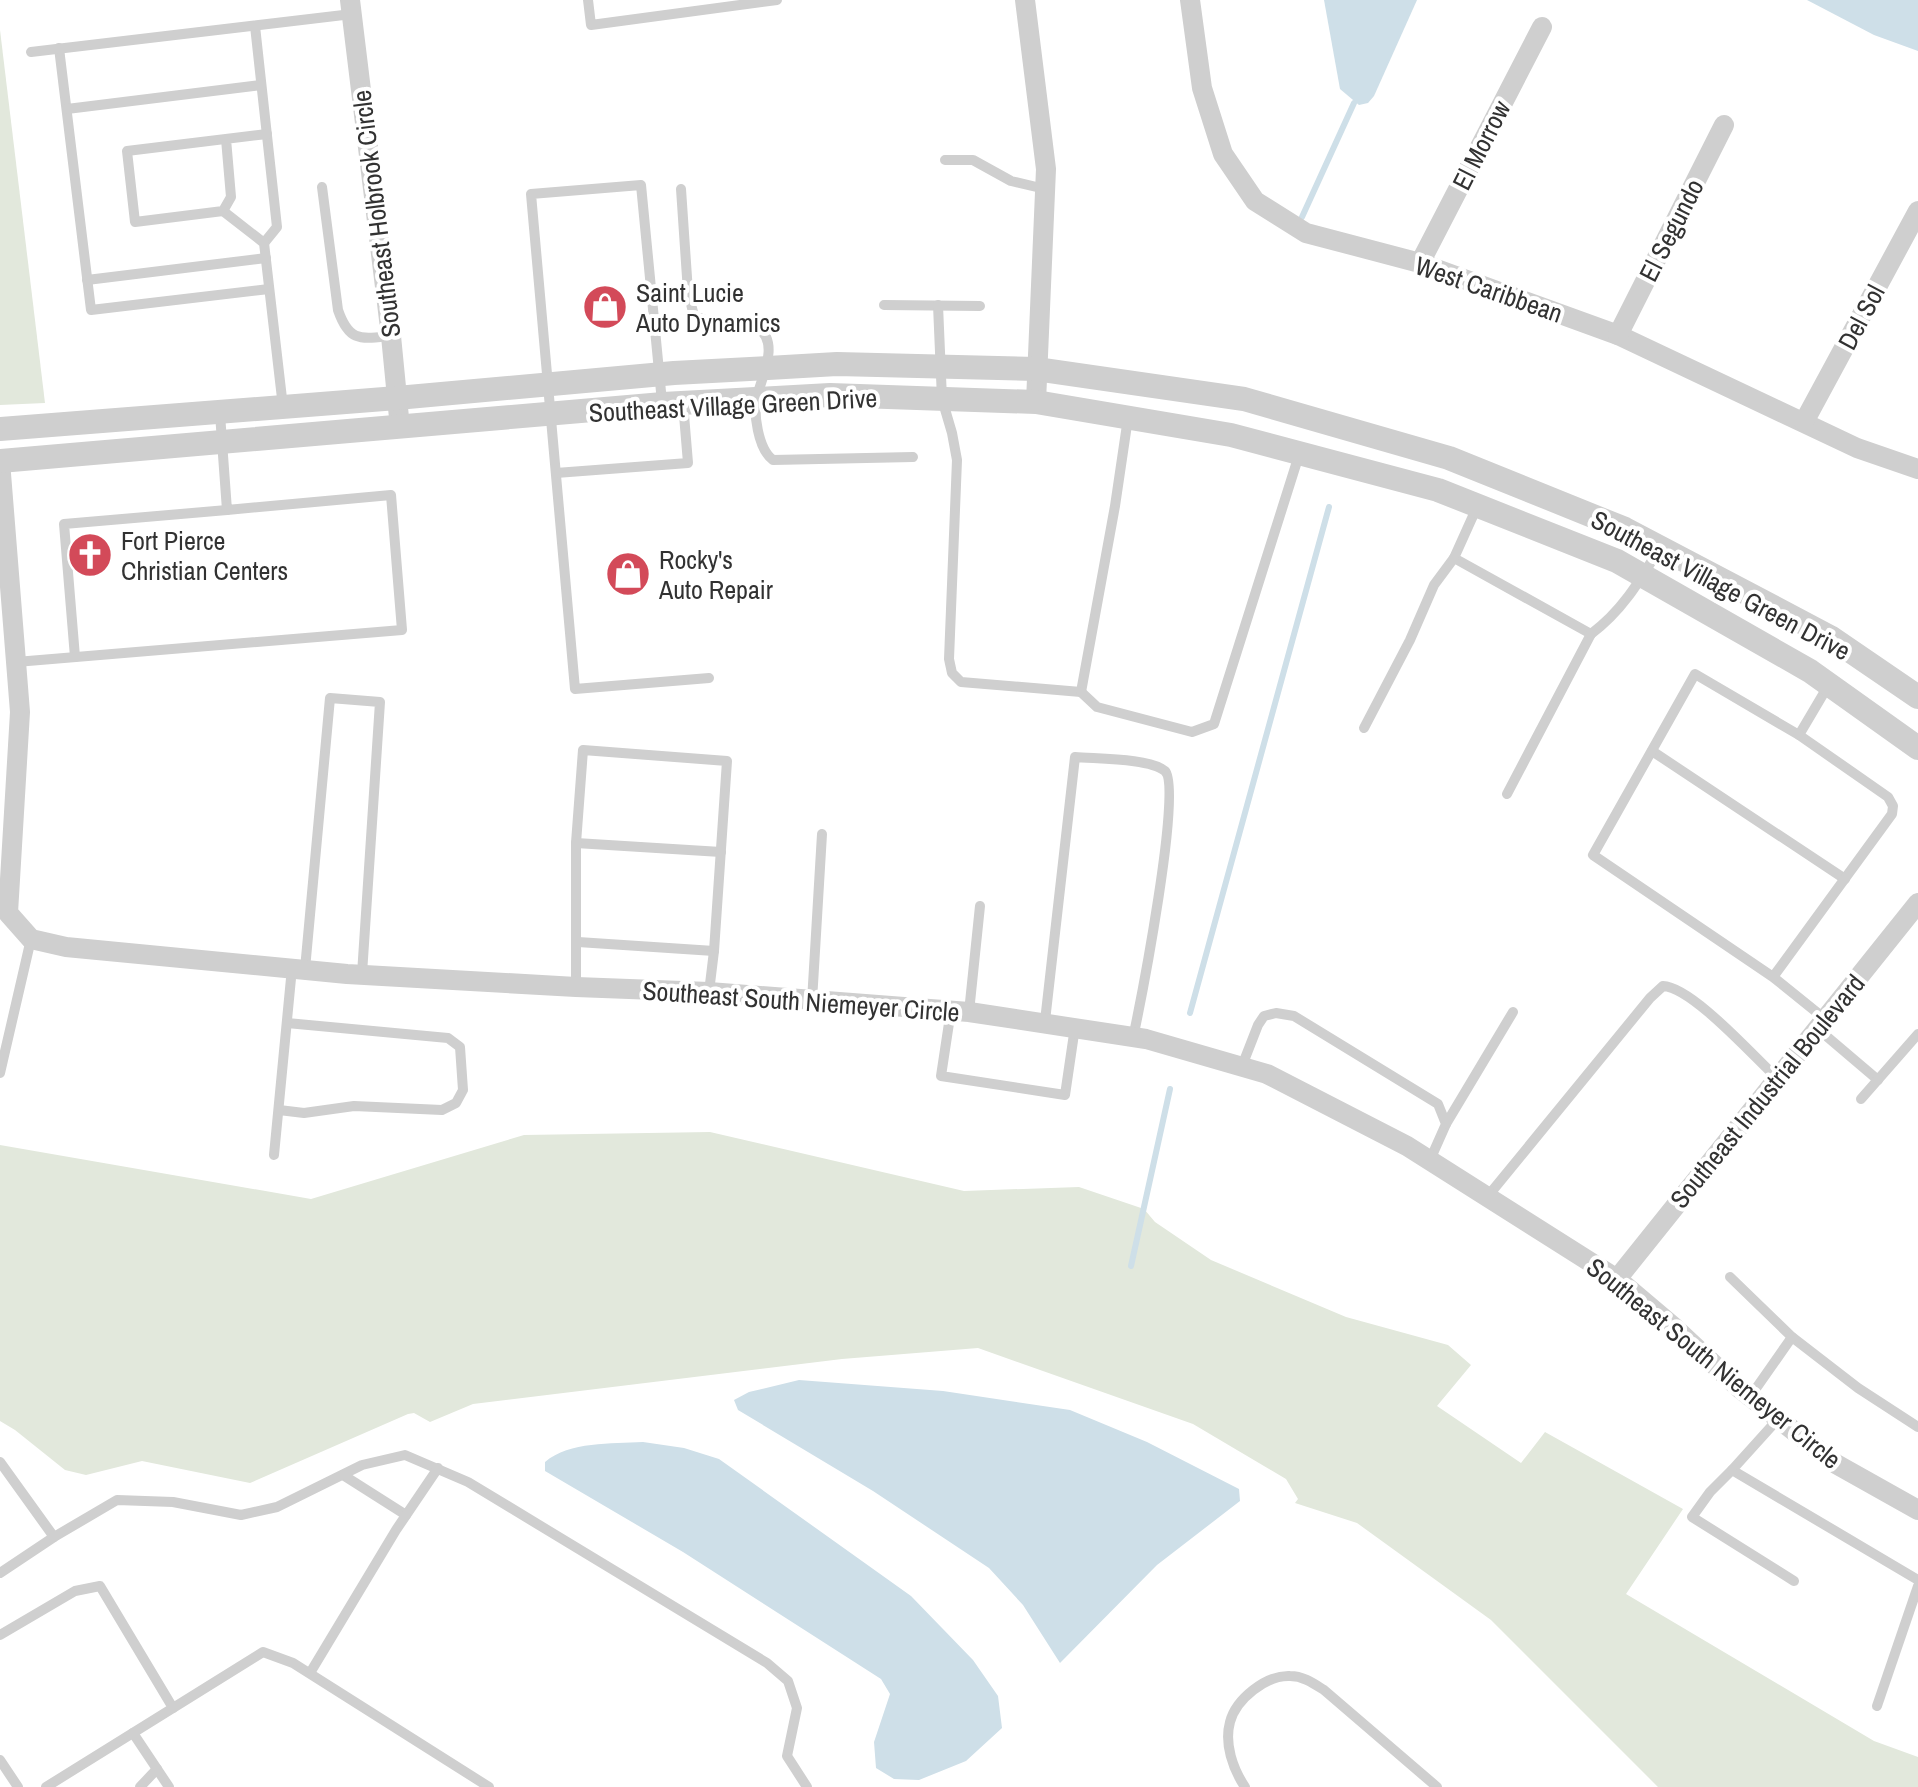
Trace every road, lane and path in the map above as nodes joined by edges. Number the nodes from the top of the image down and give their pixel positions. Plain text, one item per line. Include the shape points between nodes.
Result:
1 (588, 0) edge
2 (777, 0) edge
3 (1025, 0) edge
4 (1190, 0) edge
5 (351, 7) edge
6 (255, 26) junction
7 (1542, 27) dead end
8 (59, 48) junction
9 (31, 52) dead end
10 (261, 85) junction
11 (67, 109) junction
12 (1724, 125) dead end
13 (267, 134) junction
14 (226, 139) junction
15 (945, 160) dead end
16 (322, 187) dead end
17 (681, 189) dead end
18 (1045, 189) junction
19 (223, 211) junction
20 (1918, 211) edge
21 (264, 243) junction
22 (266, 258) junction
23 (1420, 263) junction
24 (87, 280) junction
25 (269, 289) junction
26 (884, 305) dead end
27 (938, 305) junction
28 (980, 306) dead end
29 (1618, 335) junction
30 (391, 336) junction
31 (941, 367) junction
32 (768, 368) junction
33 (1036, 369) junction
34 (660, 374) junction
35 (548, 384) junction
36 (397, 398) junction
37 (756, 399) junction
38 (942, 399) junction
39 (1036, 402) junction
40 (673, 403) junction
41 (283, 407) junction
42 (220, 412) junction
43 (551, 415) junction
44 (1128, 418) junction
45 (1804, 422) junction
46 (400, 428) junction
47 (0, 429) edge
48 (222, 443) junction
49 (1300, 453) junction
50 (913, 457) dead end
51 (0, 461) edge
52 (1918, 469) edge
53 (556, 473) junction
54 (1478, 505) junction
55 (227, 510) junction
56 (3, 530) edge
57 (1661, 548) junction
58 (1454, 558) junction
59 (1643, 576) junction
60 (1591, 634) junction
61 (1851, 652) junction
62 (75, 657) junction
63 (16, 662) junction
64 (709, 678) dead end
65 (1829, 684) junction
66 (1081, 692) junction
67 (1918, 697) edge
68 (1364, 728) dead end
69 (1799, 735) junction
70 (1918, 748) edge
71 (1652, 751) junction
72 (1507, 794) dead end
73 (822, 834) dead end
74 (576, 843) junction
75 (721, 852) junction
76 (1845, 879) junction
77 (1918, 903) edge
78 (980, 906) dead end
79 (4, 917) edge
80 (31, 939) junction
81 (578, 942) junction
82 (714, 951) junction
83 (298, 969) junction
84 (362, 974) junction
85 (1773, 977) junction
86 (576, 987) junction
87 (709, 992) junction
88 (812, 1001) junction
89 (960, 1011) junction
90 (1513, 1012) dead end
91 (1045, 1021) junction
92 (287, 1023) junction
93 (1822, 1024) junction
94 (1075, 1027) junction
95 (1918, 1034) edge
96 (1133, 1038) junction
97 (1242, 1066) junction
98 (0, 1073) edge
99 (1778, 1079) junction
100 (1878, 1080) junction
101 (1861, 1099) dead end
102 (279, 1110) junction
103 (1446, 1124) junction
104 (274, 1155) dead end
105 (1430, 1160) junction
106 (1488, 1196) junction
107 (1730, 1277) dead end
108 (1617, 1279) junction
109 (1792, 1337) junction
110 (1750, 1397) junction
111 (1778, 1419) junction
112 (1918, 1427) edge
113 (0, 1462) edge
114 (438, 1468) junction
115 (1732, 1470) junction
116 (343, 1475) junction
117 (1918, 1510) edge
118 (406, 1515) junction
119 (54, 1537) junction
120 (0, 1573) edge
121 (1794, 1581) dead end
122 (1918, 1583) edge
123 (0, 1635) edge
124 (310, 1673) junction
125 (1877, 1706) dead end
126 (173, 1708) junction
127 (133, 1733) junction
128 (0, 1760) edge
129 (157, 1769) junction
130 (18, 1787) edge
131 (46, 1787) edge
132 (140, 1787) edge
133 (169, 1787) edge
134 (489, 1787) edge
135 (807, 1787) edge
136 (1245, 1787) edge
137 (1437, 1787) edge

1 - 2 lane via 591,25
3 - 18 street
4 - 23 street, West Caribbean via 1202,88 1223,154 1255,201 1306,233
5 - 6 lane
5 - 30 street, Southeast Holbrook Circle
6 - 8 lane
6 - 10 lane
7 - 23 street, El Morrow
8 - 9 lane
8 - 11 lane
10 - 11 lane
10 - 13 lane
11 - 24 lane
12 - 29 street, El Segundo
13 - 14 lane
13 - 21 lane via 277,227
14 - 19 lane via 231,197
14 - 19 lane via 127,151 135,222
15 - 18 lane via 973,160 1011,181
16 - 30 lane via 343,326 360,337
17 - 32 lane via 694,316 758,328 766,339
18 - 33 street
19 - 21 lane
20 - 45 street, Del Sol
21 - 22 lane
22 - 24 lane
22 - 25 lane
23 - 29 street, West Caribbean
24 - 25 lane via 91,310
25 - 41 lane
26 - 27 lane
27 - 28 lane
27 - 31 lane
29 - 45 street, West Caribbean
30 - 36 street, Southeast Holbrook Circle
31 - 32 street, Southeast Village Green Drive
31 - 33 street, Southeast Village Green Drive
31 - 38 lane
32 - 34 street, Southeast Village Green Drive
32 - 37 lane
33 - 39 street
33 - 57 street, Southeast Village Green Drive via 1259,404 1449,458
34 - 35 street, Southeast Village Green Drive
34 - 35 lane via 641,185 531,194
34 - 40 lane
35 - 36 street, Southeast Village Green Drive
35 - 43 lane
36 - 41 street, Southeast Village Green Drive
36 - 46 street, Southeast Holbrook Circle
37 - 38 street, Southeast Village Green Drive
37 - 40 street, Southeast Village Green Drive
37 - 50 lane via 760,445 773,460
38 - 39 street, Southeast Village Green Drive
38 - 66 lane via 957,460 952,673 961,682
39 - 44 street, Southeast Village Green Drive
40 - 43 street, Southeast Village Green Drive
40 - 53 lane via 688,463
41 - 42 street, Southeast Village Green Drive
42 - 47 street, Southeast Village Green Drive
42 - 48 lane
43 - 46 street, Southeast Village Green Drive
43 - 53 lane
44 - 49 street, Southeast Village Green Drive
44 - 66 lane
45 - 52 street, West Caribbean
46 - 48 street, Southeast Village Green Drive
48 - 51 street, Southeast Village Green Drive
48 - 55 lane
49 - 54 street, Southeast Village Green Drive
49 - 66 lane via 1214,724 1192,732 1097,707
51 - 56 street
53 - 64 lane via 575,689
54 - 58 lane
54 - 59 street, Southeast Village Green Drive
55 - 62 lane via 64,524
55 - 62 lane via 391,495 402,630
56 - 63 street
57 - 59 lane
57 - 61 street, Southeast Village Green Drive
58 - 60 lane
58 - 68 lane via 1434,585
59 - 60 lane via 1614,617
59 - 65 street, Southeast Village Green Drive
60 - 72 lane
61 - 65 street
61 - 67 street, Southeast Village Green Drive
62 - 63 lane
63 - 79 street via 20,712
65 - 69 lane
65 - 70 street, Southeast Village Green Drive
69 - 71 lane via 1695,674
69 - 76 lane via 1888,797 1893,806
71 - 76 lane
71 - 85 lane via 1593,855
73 - 88 lane
74 - 75 lane
74 - 75 lane via 583,750 727,761
74 - 81 lane
75 - 82 lane
76 - 85 lane
77 - 93 street, Southeast Industrial Boulevard
78 - 89 lane
79 - 80 street
80 - 83 street, Southeast South Niemeyer Circle via 66,947
80 - 98 lane
81 - 82 lane
81 - 86 lane
82 - 87 lane
83 - 84 street, Southeast South Niemeyer Circle
83 - 84 lane via 330,698 343,699 380,702
83 - 92 lane
84 - 86 street, Southeast South Niemeyer Circle
85 - 93 lane
86 - 87 street, Southeast South Niemeyer Circle
87 - 88 street, Southeast South Niemeyer Circle
88 - 89 street, Southeast South Niemeyer Circle
89 - 91 street, Southeast South Niemeyer Circle
89 - 94 lane via 941,1076 1065,1095
90 - 103 lane
91 - 94 street, Southeast South Niemeyer Circle
91 - 96 lane via 1075,757 1150,764 1170,780 1169,814 1149,965
92 - 102 lane
92 - 102 lane via 448,1038 460,1047 463,1090 456,1103 442,1110
93 - 99 street, Southeast Industrial Boulevard
93 - 100 lane
94 - 96 street, Southeast South Niemeyer Circle
95 - 100 lane
96 - 97 street, Southeast South Niemeyer Circle
97 - 103 lane via 1264,1016 1294,1016 1438,1104
97 - 105 street, Southeast South Niemeyer Circle via 1267,1074
99 - 106 lane via 1690,997 1663,986
99 - 108 street, Southeast Industrial Boulevard
100 - 101 lane
102 - 104 lane
103 - 105 lane
105 - 106 street, Southeast South Niemeyer Circle
106 - 108 street, Southeast South Niemeyer Circle
107 - 109 lane
108 - 110 street, Southeast South Niemeyer Circle
109 - 110 lane
109 - 112 lane
110 - 111 street, Southeast South Niemeyer Circle
111 - 115 lane
111 - 117 street, Southeast South Niemeyer Circle via 1836,1464
113 - 119 lane
114 - 116 lane via 405,1455
114 - 118 lane
114 - 135 lane via 767,1663 788,1681 797,1708 787,1756
115 - 121 lane via 1692,1517
115 - 122 lane
116 - 118 lane
116 - 119 lane via 277,1507 241,1515 173,1502 117,1500
118 - 124 lane
119 - 120 lane
122 - 125 lane
123 - 126 lane via 75,1591 100,1586
124 - 126 lane via 263,1652
124 - 134 lane
126 - 127 lane
127 - 129 lane
127 - 131 lane
128 - 130 lane
129 - 132 lane
129 - 133 lane
136 - 137 lane via 1231,1760 1230,1722 1260,1684 1289,1675 1324,1690

